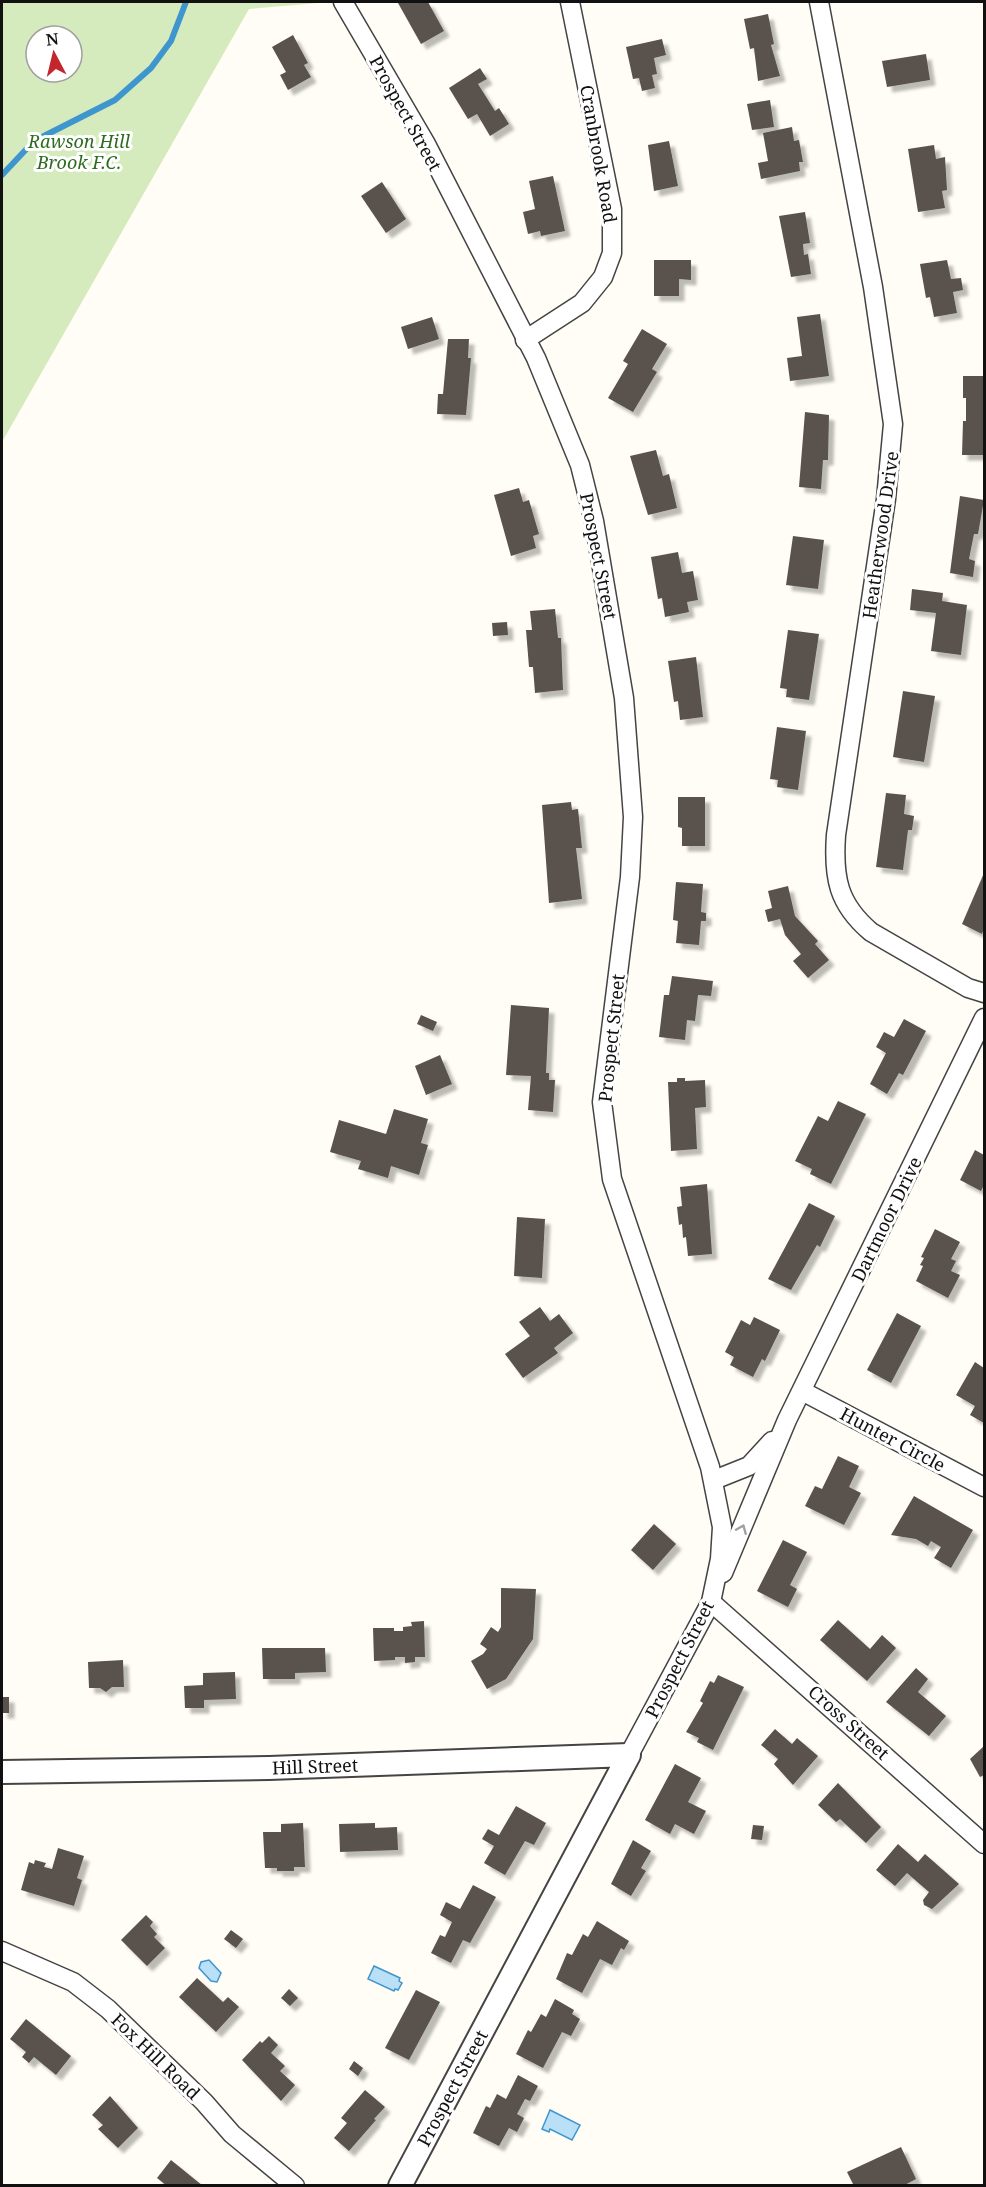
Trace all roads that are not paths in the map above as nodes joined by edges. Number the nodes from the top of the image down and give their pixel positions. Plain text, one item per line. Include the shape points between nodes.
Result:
1 (343, 2) edge
2 (570, 2) edge
3 (819, 2) edge
4 (525, 340) junction
5 (984, 993) edge
6 (984, 1018) edge
7 (802, 1391) junction
8 (788, 1420) junction
9 (714, 1480) junction
10 (984, 1487) edge
11 (756, 1496) junction
12 (720, 1514) junction
13 (711, 1602) junction
14 (629, 1755) junction
15 (2, 1772) edge
16 (984, 1844) edge
17 (2, 1951) edge
18 (295, 2186) edge
19 (400, 2186) edge

1 - 4 street, Prospect Street via 426,144
2 - 4 street, Cranbrook Road via 612,209 612,253 603,277 582,303
3 - 5 street, Heatherwood Drive via 873,287 893,424 886,500 836,835 836,874 844,903 871,932
4 - 9 street, Prospect Street via 558,406 580,465 596,533 624,698 633,817 630,877 602,1102 612,1179
6 - 7 street, Dartmoor Drive
7 - 8 street, Dartmoor Drive
7 - 10 street, Hunter Circle
8 - 9 street, Dartmoor Drive via 757,1461
8 - 11 street, Dartmoor Drive
9 - 12 street, Prospect Street
11 - 12 street
13 -> 11 street, Dartmoor Drive
12 - 13 street, Prospect Street via 720,1559
13 - 14 street, Prospect Street
13 - 16 street, Cross Street
14 - 15 street, Hill Street via 269,1768
14 - 19 street, Prospect Street
17 - 18 street, Fox Hill Road via 73,1982 108,2009 232,2134

